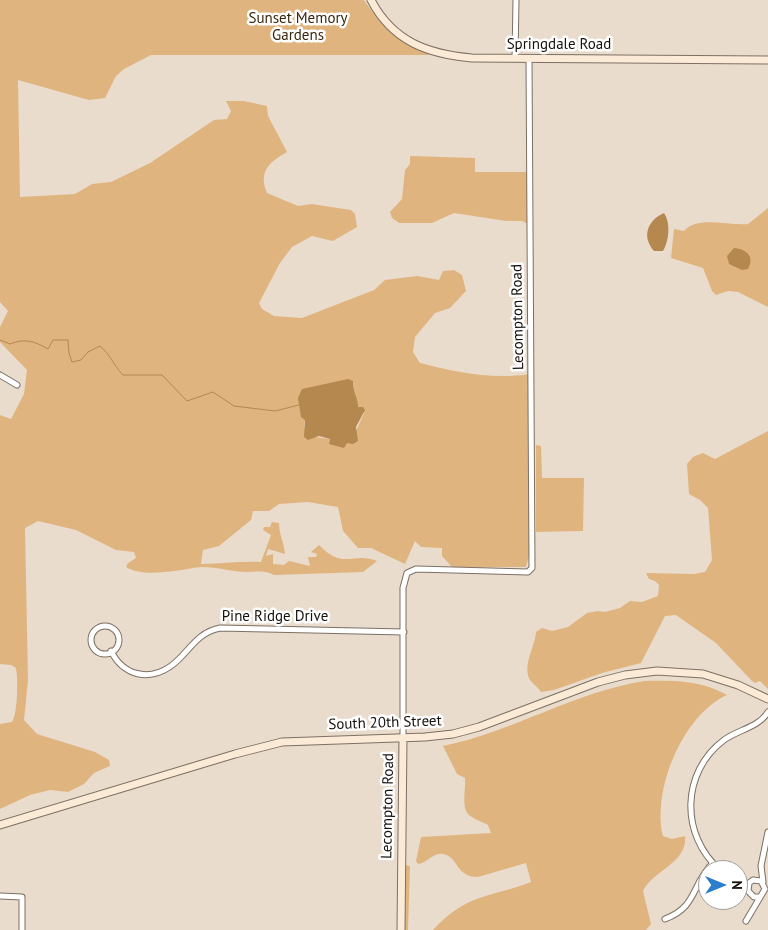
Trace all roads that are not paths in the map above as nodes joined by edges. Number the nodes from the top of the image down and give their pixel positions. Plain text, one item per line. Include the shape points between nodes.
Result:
1 (371, 0) edge
2 (516, 0) edge
3 (515, 58) junction
4 (529, 58) junction
5 (768, 60) edge
6 (0, 375) edge
7 (17, 385) dead end
8 (404, 632) junction
9 (111, 652) junction
10 (768, 699) edge
11 (768, 712) edge
12 (403, 738) junction
13 (708, 758) junction
14 (714, 762) dead end
15 (0, 825) edge
16 (768, 832) edge
17 (709, 860) edge
18 (761, 866) junction
19 (748, 881) edge
20 (752, 881) junction
21 (698, 884) edge
22 (765, 884) edge
23 (749, 892) junction
24 (763, 895) edge
25 (0, 896) edge
26 (751, 911) junction
27 (664, 919) dead end
28 (746, 921) dead end
29 (22, 930) edge
30 (401, 930) edge

1 - 3 main road, Springdale Road via 397,33 425,50 448,56
2 - 3 street
3 - 4 main road, Springdale Road
4 - 5 main road, Springdale Road
4 - 8 street, Lecompton Road via 532,568 528,572 416,569 407,573 404,582
6 - 7 street
8 - 9 street, Pine Ridge Drive via 220,628 202,634 171,666 143,674 126,670
8 - 12 street, Lecompton Road
9 - 9 street, Pine Ridge Drive via 101,653 92,645 91,636 99,627 110,627 116,632 118,644
10 - 12 main road, South 20th Street via 704,674 640,672 598,682 466,731
11 - 13 street via 756,725 725,739
12 - 15 main road, South 20th Street via 312,739 262,746
12 - 30 main road, Lecompton Road
13 - 14 street
13 - 17 street via 695,779 690,810 699,845
16 - 18 street
18 - 20 street
18 - 22 street
19 - 20 street
20 - 22 street
20 - 23 street
21 - 27 street via 682,912
22 - 24 street
23 - 24 street
23 - 26 street
24 - 26 street
25 - 29 street via 22,897
26 - 28 street

